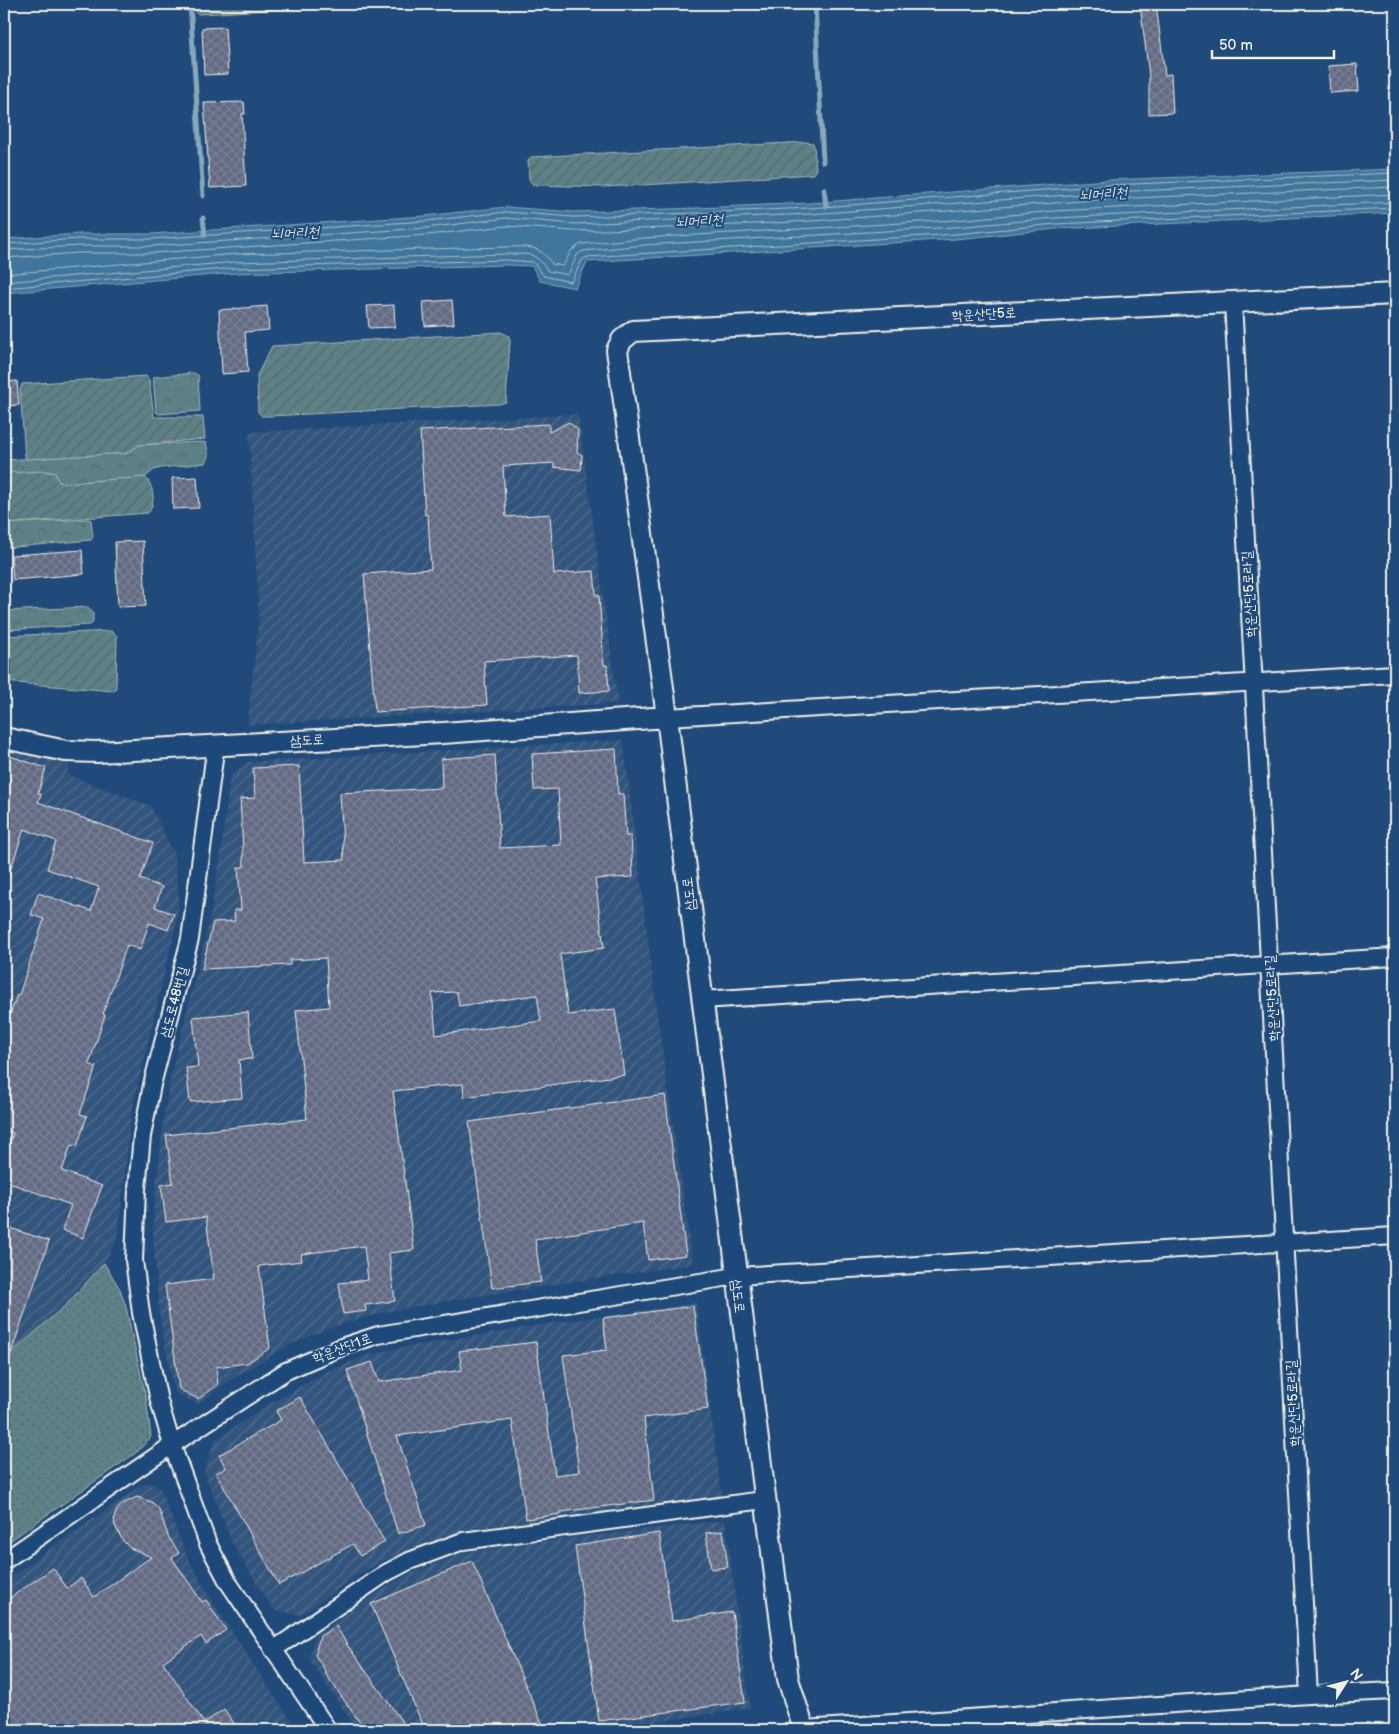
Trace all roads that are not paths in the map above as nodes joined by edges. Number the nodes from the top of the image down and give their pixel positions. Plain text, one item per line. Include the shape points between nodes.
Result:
1 (1395, 294) edge
2 (1232, 302) junction
3 (1395, 674) edge
4 (1255, 683) junction
5 (667, 717) junction
6 (4, 738) edge
7 (216, 744) junction
8 (1395, 957) edge
9 (1270, 966) junction
10 (702, 1000) junction
11 (1395, 1236) edge
12 (1285, 1243) junction
13 (736, 1276) junction
14 (172, 1445) junction
15 (764, 1500) junction
16 (4, 1560) edge
17 (273, 1650) junction
18 (1395, 1691) edge
19 (1309, 1695) junction
20 (883, 1727) edge
21 (328, 1730) edge
22 (802, 1730) edge

1 - 2 street, 학운산단5로
2 - 4 street, 학운산단5로라길
2 - 5 street, 학운산단5로 via 633,331 622,340 617,350
3 - 4 street
4 - 5 street
4 - 9 street, 학운산단5로라길
5 - 7 street, 삼도로 via 442,733
5 - 10 street, 삼도로
6 - 7 street, 삼도로 via 66,752
7 - 14 street, 삼도로48번길 via 190,939 152,1085 142,1136 137,1189 134,1260 150,1363
8 - 9 street
9 - 10 street
9 - 12 street, 학운산단5로라길
10 - 13 street, 삼도로
11 - 12 street, 학운산단1로
12 - 13 street, 학운산단1로
12 - 19 street, 학운산단5로라길
13 - 14 street, 학운산단1로 via 378,1335 286,1371
13 - 15 street, 삼도로
14 - 16 street, 학운산단1로
14 - 17 street, 삼도로48번길 via 214,1556
15 - 17 street via 463,1541 386,1573
15 - 22 street, 삼도로 via 788,1680
17 - 21 street, 삼도로48번길
18 - 19 street
19 - 20 street
20 - 22 street

